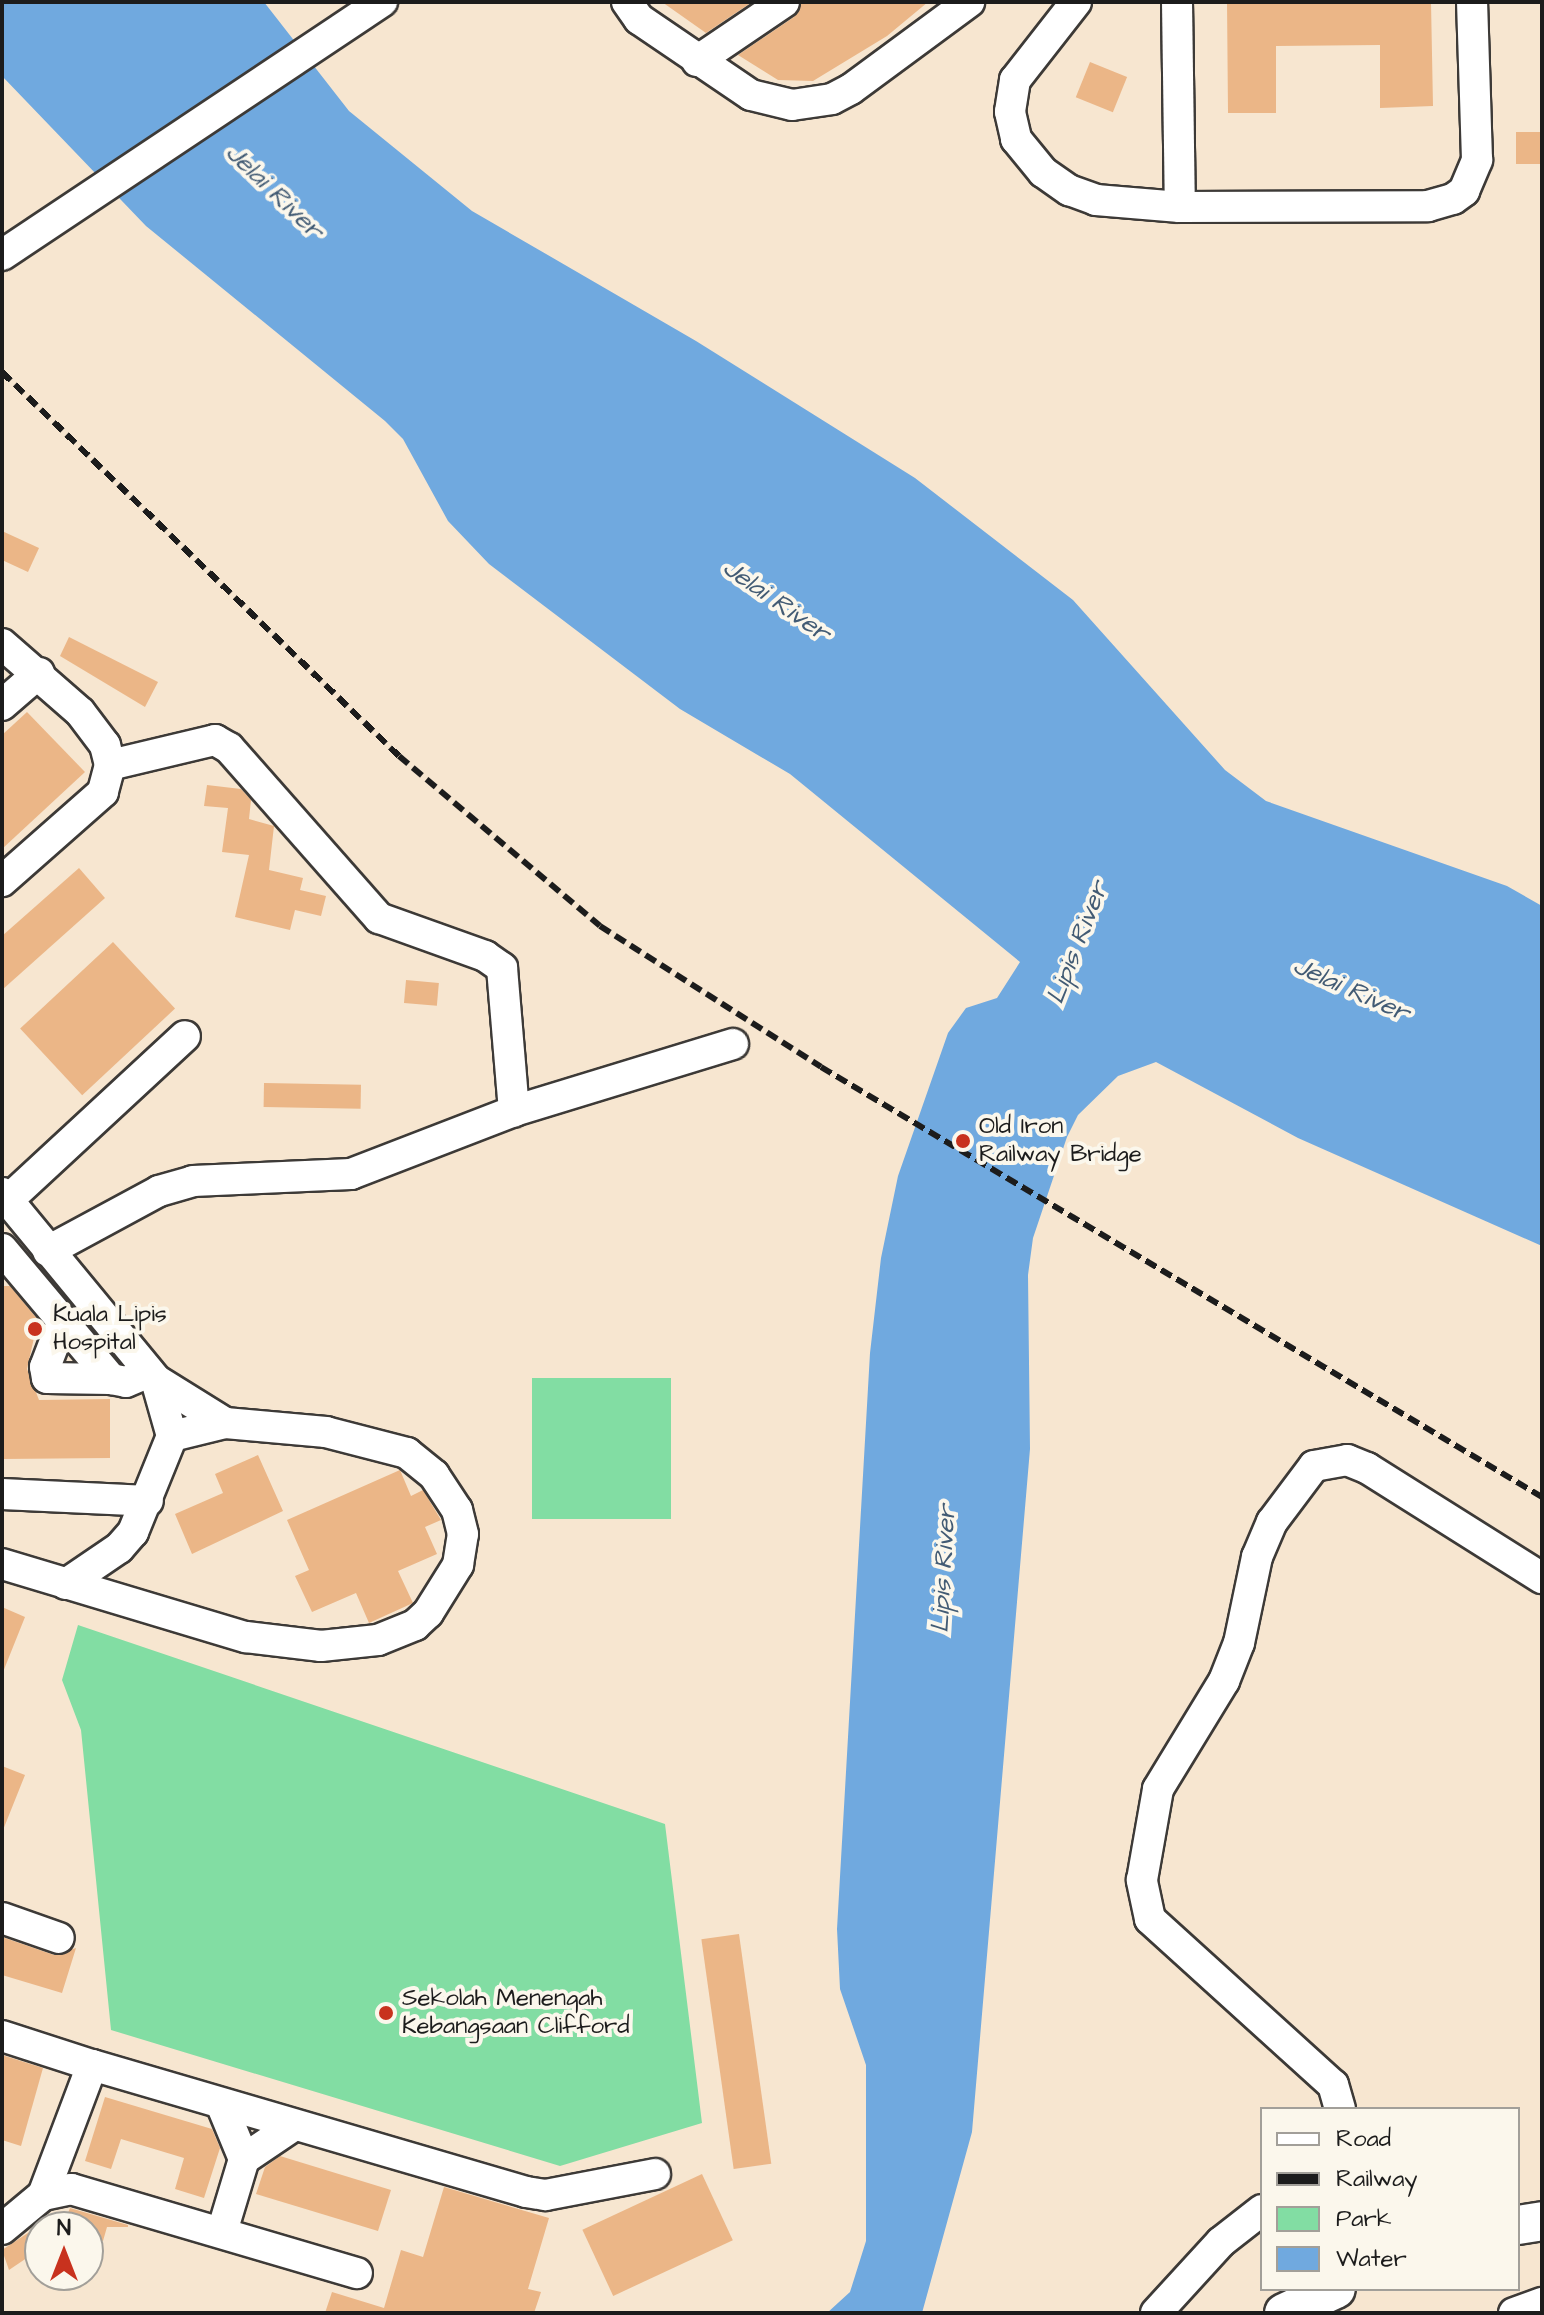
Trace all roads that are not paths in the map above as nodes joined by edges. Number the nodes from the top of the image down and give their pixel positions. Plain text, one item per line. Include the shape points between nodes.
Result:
1 (382, 2) edge
2 (627, 2) edge
3 (784, 2) edge
4 (969, 2) edge
5 (1076, 2) edge
6 (1177, 2) edge
7 (1472, 2) edge
8 (697, 61) junction
9 (1180, 207) junction
10 (2, 255) edge
11 (2, 644) edge
12 (39, 673) junction
13 (2, 705) edge
14 (110, 765) junction
15 (2, 881) edge
16 (185, 1036) dead end
17 (733, 1044) dead end
18 (514, 1111) junction
19 (5, 1197) edge
20 (48, 1251) junction
21 (7, 1262) edge
22 (62, 1323) junction
23 (153, 1376) junction
24 (111, 1379) junction
25 (225, 1423) junction
26 (172, 1436) junction
27 (2, 1494) edge
28 (148, 1501) junction
29 (2, 1564) edge
30 (1542, 1578) edge
31 (66, 1584) junction
32 (2, 1918) edge
33 (59, 1938) dead end
34 (2, 2036) edge
35 (92, 2065) junction
36 (222, 2106) junction
37 (1339, 2107) edge
38 (293, 2126) junction
39 (244, 2159) junction
40 (655, 2174) dead end
41 (43, 2195) junction
42 (1260, 2212) edge
43 (1542, 2221) edge
44 (1520, 2225) edge
45 (2, 2229) edge
46 (222, 2232) junction
47 (357, 2273) dead end
48 (1332, 2291) edge
49 (1542, 2303) edge
50 (1156, 2313) edge
51 (1284, 2313) edge
52 (1514, 2313) edge

1 - 10 street
2 - 8 street via 639,19
3 - 8 street
4 - 8 street via 832,99 769,103
5 - 9 street via 1015,80 1010,112 1016,139 1043,172 1069,190 1112,203
6 - 9 street
7 - 9 street via 1477,160 1464,191 1453,199 1428,206
11 - 12 street
12 - 13 street
12 - 14 street via 80,712 105,745
14 - 15 street via 103,792
14 - 18 street via 215,740 229,748 379,918 485,956 502,968
16 - 19 street
17 - 18 street
18 - 20 street via 351,1174 193,1181 159,1191
19 - 20 street
20 - 23 street
21 - 22 street
22 - 24 street
22 - 24 street via 45,1367 47,1378
23 - 24 street via 126,1382
23 - 25 street
23 - 26 street
25 - 26 street
25 - 31 street via 385,1443 434,1475 457,1510 463,1534 458,1565 428,1613 397,1635 378,1640 291,1645 246,1637
26 - 28 street
27 - 28 street
28 - 31 street via 119,1548
29 - 31 street
30 - 37 street via 1367,1468 1347,1460 1314,1466 1272,1522 1257,1557 1239,1643 1224,1681 1158,1789 1142,1880 1150,1919 1333,2085
32 - 33 street
34 - 35 street
35 - 36 street
35 - 41 street
36 - 38 street
36 - 39 street
38 - 39 street
38 - 40 street via 546,2195
39 - 46 street
41 - 45 street
41 - 46 street via 60,2189 82,2192
42 - 50 street via 1221,2242
43 - 44 main road
46 - 47 street
48 - 51 main road
49 - 52 street

